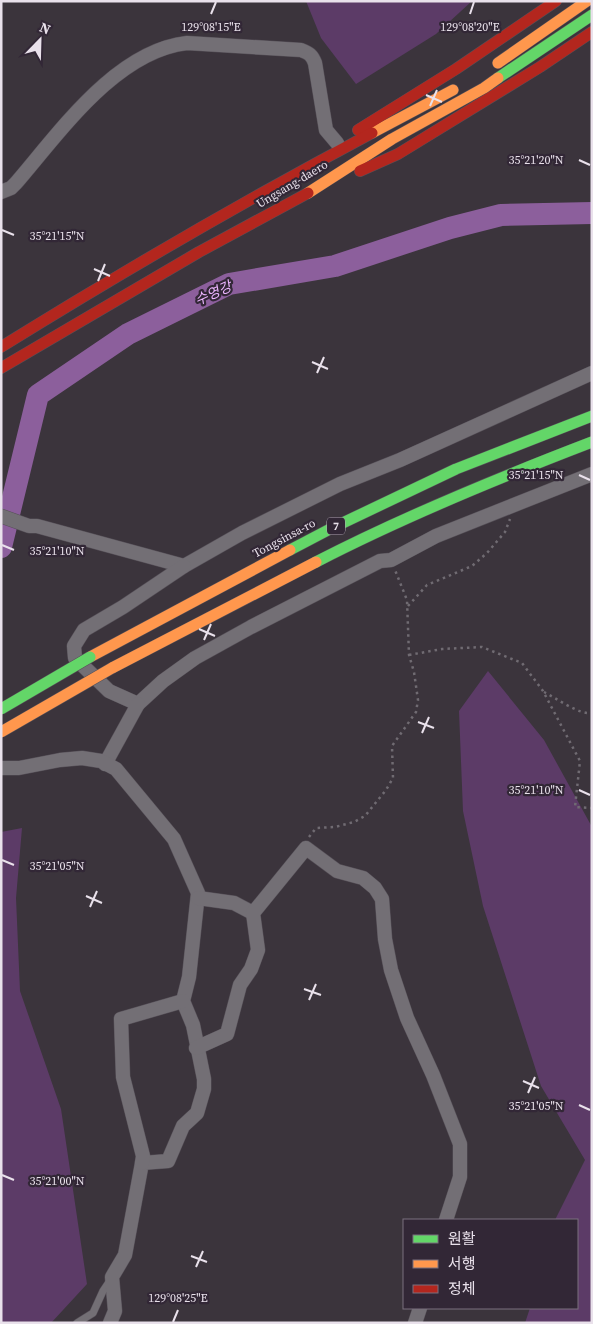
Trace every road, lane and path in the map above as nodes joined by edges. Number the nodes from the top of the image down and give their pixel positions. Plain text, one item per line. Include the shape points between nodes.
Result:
1 (556, 1) edge
2 (587, 1) edge
3 (592, 15) edge
4 (592, 32) edge
5 (485, 71) dead end
6 (460, 86) dead end
7 (337, 143) junction
8 (293, 175) junction
9 (1, 192) edge
10 (295, 201) junction
11 (1, 348) edge
12 (1, 368) edge
13 (592, 373) edge
14 (592, 416) edge
15 (592, 442) edge
16 (592, 474) edge
17 (510, 508) junction
18 (1, 516) edge
19 (390, 560) junction
20 (184, 566) junction
21 (408, 606) junction
22 (408, 655) junction
23 (543, 691) junction
24 (138, 704) junction
25 (1, 709) edge
26 (592, 713) edge
27 (1, 732) edge
28 (105, 764) junction
29 (1, 768) edge
30 (592, 808) edge
31 (306, 848) junction
32 (198, 898) junction
33 (253, 913) junction
34 (183, 1001) junction
35 (196, 1048) junction
36 (142, 1163) junction
37 (446, 1219) edge
38 (112, 1277) junction
39 (420, 1309) edge
40 (77, 1323) edge
41 (110, 1323) edge
42 (415, 1323) edge

1 - 7 main road via 456,69
2 - 5 main road
3 - 10 main road, Ungsang-daero via 484,88 392,139
4 - 10 main road via 398,154
6 - 8 main road, Ungsang-daero
7 - 8 main road
7 - 9 street via 326,130 315,63 308,52 187,43 148,56 115,76 74,114 16,183
8 - 11 main road, Ungsang-daero via 75,301
10 - 12 main road, Ungsang-daero via 199,252
13 - 20 street via 340,484
14 - 25 main road, Tongsinsa-ro / 7, bridge via 456,469 330,529 90,657
15 - 27 main road, 7, bridge via 359,540 112,668
16 - 17 street
17 - 19 street via 436,536
17 - 21 path via 511,517 505,532 487,553 472,566 427,585
18 - 20 street via 28,526
19 - 21 path
19 - 24 street via 380,561 195,658
20 - 24 street via 84,630 74,646 75,658 109,691
21 - 22 path
22 - 23 path via 482,647 522,663
22 - 31 path via 418,700 416,712 392,746 393,778 365,816 335,827 316,828 309,836
23 - 26 path via 576,710
23 - 30 path via 580,761 575,807
24 - 28 street
28 - 29 street via 82,758
28 - 32 street via 116,770 174,839
31 - 33 street
31 - 37 street via 337,871 363,878 382,899 391,970 407,1018 460,1144 460,1177
32 - 33 street via 234,904
32 - 34 street
33 - 35 street via 258,950 240,986 227,1034
34 - 35 street via 193,1025
34 - 36 street via 121,1018 123,1077
35 - 36 street via 204,1079 197,1113 183,1126 168,1161
36 - 38 street via 125,1255
38 - 40 lane via 93,1312
38 - 41 street via 115,1312
39 - 42 street

